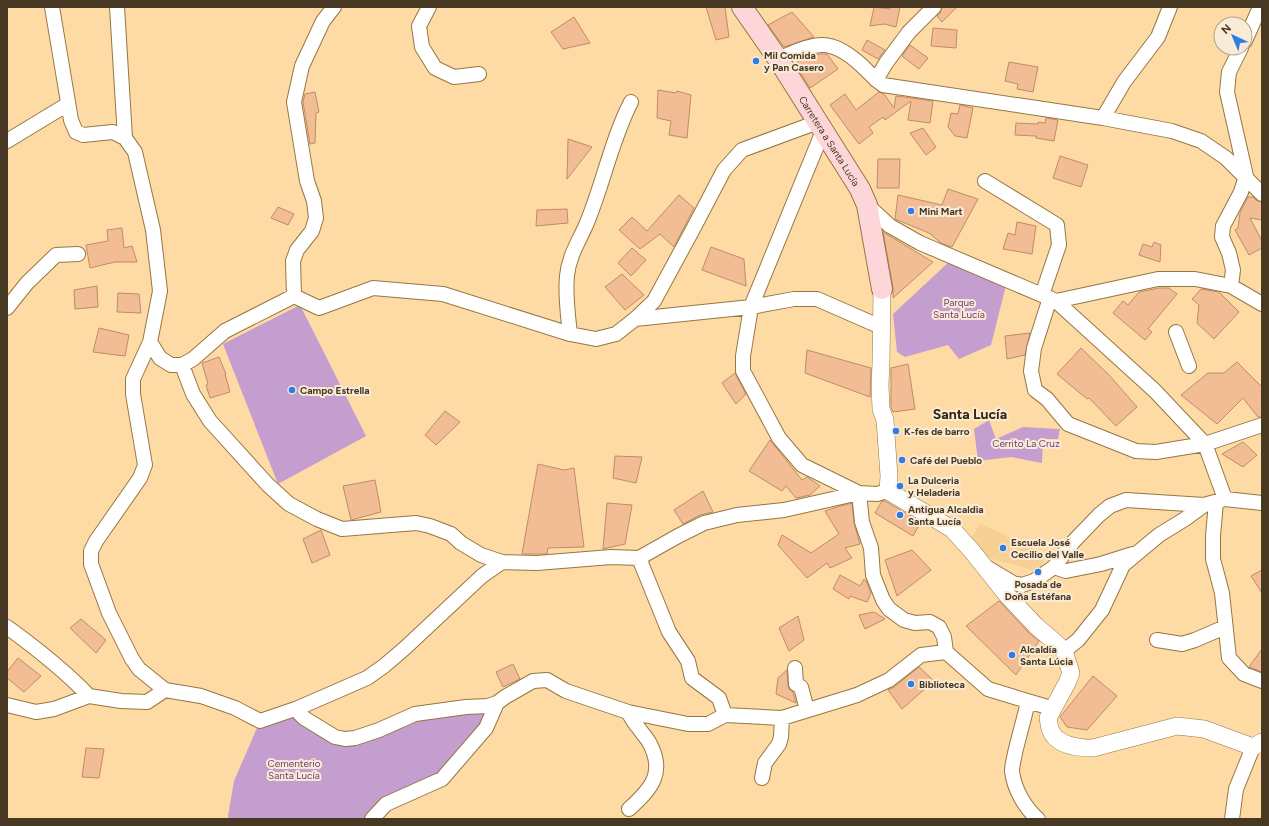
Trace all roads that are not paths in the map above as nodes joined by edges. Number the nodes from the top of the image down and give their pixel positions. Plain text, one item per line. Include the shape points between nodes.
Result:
1 (52, 7) edge
2 (117, 7) edge
3 (334, 7) edge
4 (429, 7) edge
5 (742, 7) edge
6 (934, 7) edge
7 (1170, 7) edge
8 (1260, 7) edge
9 (1253, 22) edge
10 (1237, 56) edge
11 (778, 59) junction
12 (479, 74) dead end
13 (876, 80) junction
14 (631, 102) dead end
15 (68, 104) junction
16 (1102, 118) junction
17 (820, 127) junction
18 (125, 138) junction
19 (7, 141) edge
20 (1246, 176) junction
21 (985, 181) dead end
22 (1262, 194) edge
23 (867, 205) junction
24 (78, 254) dead end
25 (1231, 286) junction
26 (882, 289) joint
27 (294, 296) junction
28 (1049, 298) junction
29 (1262, 304) edge
30 (751, 307) junction
31 (7, 308) edge
32 (635, 319) junction
33 (881, 327) junction
34 (1176, 332) dead end
35 (570, 334) junction
36 (150, 342) junction
37 (182, 365) junction
38 (1189, 366) dead end
39 (1262, 425) edge
40 (1205, 444) junction
41 (888, 491) junction
42 (859, 493) junction
43 (1215, 502) junction
44 (1262, 503) edge
45 (1135, 554) junction
46 (639, 558) junction
47 (502, 562) junction
48 (982, 565) junction
49 (1054, 567) junction
50 (7, 627) edge
51 (1225, 627) junction
52 (1157, 640) dead end
53 (1064, 651) junction
54 (946, 652) junction
55 (795, 668) dead end
56 (1262, 681) edge
57 (165, 690) junction
58 (89, 696) junction
59 (1028, 702) junction
60 (497, 703) junction
61 (7, 705) edge
62 (298, 708) junction
63 (1054, 709) junction
64 (807, 710) junction
65 (628, 712) junction
66 (725, 715) junction
67 (782, 718) junction
68 (1258, 744) edge
69 (762, 778) dead end
70 (629, 809) dead end
71 (372, 819) edge
72 (1038, 819) edge
73 (1232, 819) edge

1 - 15 street
2 - 18 street
3 - 27 street via 323,21 302,66 294,102 316,218 312,232 297,250 292,261
4 - 12 street via 419,26 422,47 435,68 454,77
5 - 11 main road, Carretera a Santa Lucía
6 - 13 street via 909,32
7 - 16 street via 1158,37 1124,82
8 - 9 street
10 - 20 street via 1229,72 1227,92
11 - 13 street via 809,46 834,46 854,58
11 - 17 main road, Carretera a Santa Lucía
13 - 16 street via 883,85
14 - 35 street via 616,137 586,226 570,258 567,299
15 - 18 street via 76,132 83,135 113,132
15 - 19 street
16 - 20 street via 1172,131 1201,141
17 - 23 main road, Carretera a Santa Lucía via 860,189
17 - 30 street
17 - 32 street via 742,150 728,164 654,301
18 - 36 street via 135,152 153,230 160,291
20 - 22 street
20 - 25 street via 1241,192 1223,226 1222,238 1233,270
21 - 28 street via 1057,225 1059,245
23 - 26 main road, Carretera a Santa Lucía
23 - 28 street via 890,226 920,243
24 - 31 street via 56,255 27,283
25 - 28 street via 1195,279 1158,279
25 - 29 street
26 - 33 street
27 - 35 street via 319,308 373,288 443,294
27 - 37 street via 225,331 193,359
28 - 40 street via 1155,391
28 - 40 street via 1034,348 1031,371 1035,390 1047,399 1068,424 1136,451 1156,452
30 - 32 street
30 - 33 street via 794,299 817,299
30 - 42 street via 743,371 779,438 802,465
32 - 35 street via 616,334 596,340
33 - 41 street via 880,386 881,408 885,420
34 - 38 street
36 - 37 street via 160,358 171,365
36 - 57 street via 133,379 133,394 145,465 140,478 91,551 92,564 109,613 132,659 139,669
37 - 47 street via 193,394 210,421 268,485 289,504 342,529 416,523 430,526 451,534 481,555
39 - 40 street
40 - 43 street
41 - 42 street via 877,494
41 - 48 street via 952,529
42 - 46 street via 784,510 737,515 704,523
42 - 54 street via 873,575 883,600 889,610 904,620 915,623 930,622 939,627 944,637
43 - 44 street
43 - 45 street via 1158,535
43 - 49 street via 1126,500 1110,506 1073,542
43 - 51 street via 1213,559 1222,593
45 - 49 street via 1066,571
45 - 53 street via 1123,565 1102,610 1078,640
46 - 47 street via 537,563
46 - 66 street via 669,632 688,661 692,678 719,698
47 - 62 street via 482,576 367,678
48 - 49 street via 1013,583 1022,585 1034,582
48 - 53 street via 1036,626
50 - 58 street via 47,656
51 - 52 street via 1182,644
51 - 56 street via 1230,658 1244,674
53 - 63 street via 1071,673
54 - 59 street via 988,689
54 - 64 street via 921,656 889,680 857,695
55 - 64 street via 796,684 801,687
57 - 58 street via 147,702
57 - 62 street via 201,696 235,708 260,721
58 - 61 street via 54,709 36,712
59 - 63 street
59 - 72 street via 1012,770 1022,800
60 - 62 street via 415,714 379,730 345,739 335,737 304,718
60 - 65 street via 533,680 547,680 566,691
60 - 71 street via 486,728 442,779 386,804
63 - 68 street via 1048,718 1051,732 1063,743 1079,748 1093,748 1177,726 1204,729
64 - 67 street
65 - 66 street via 688,724 708,724
65 - 70 street via 649,741 655,756 656,772 652,785
66 - 67 street
67 - 69 street via 779,744 765,763
68 - 73 street via 1236,790

